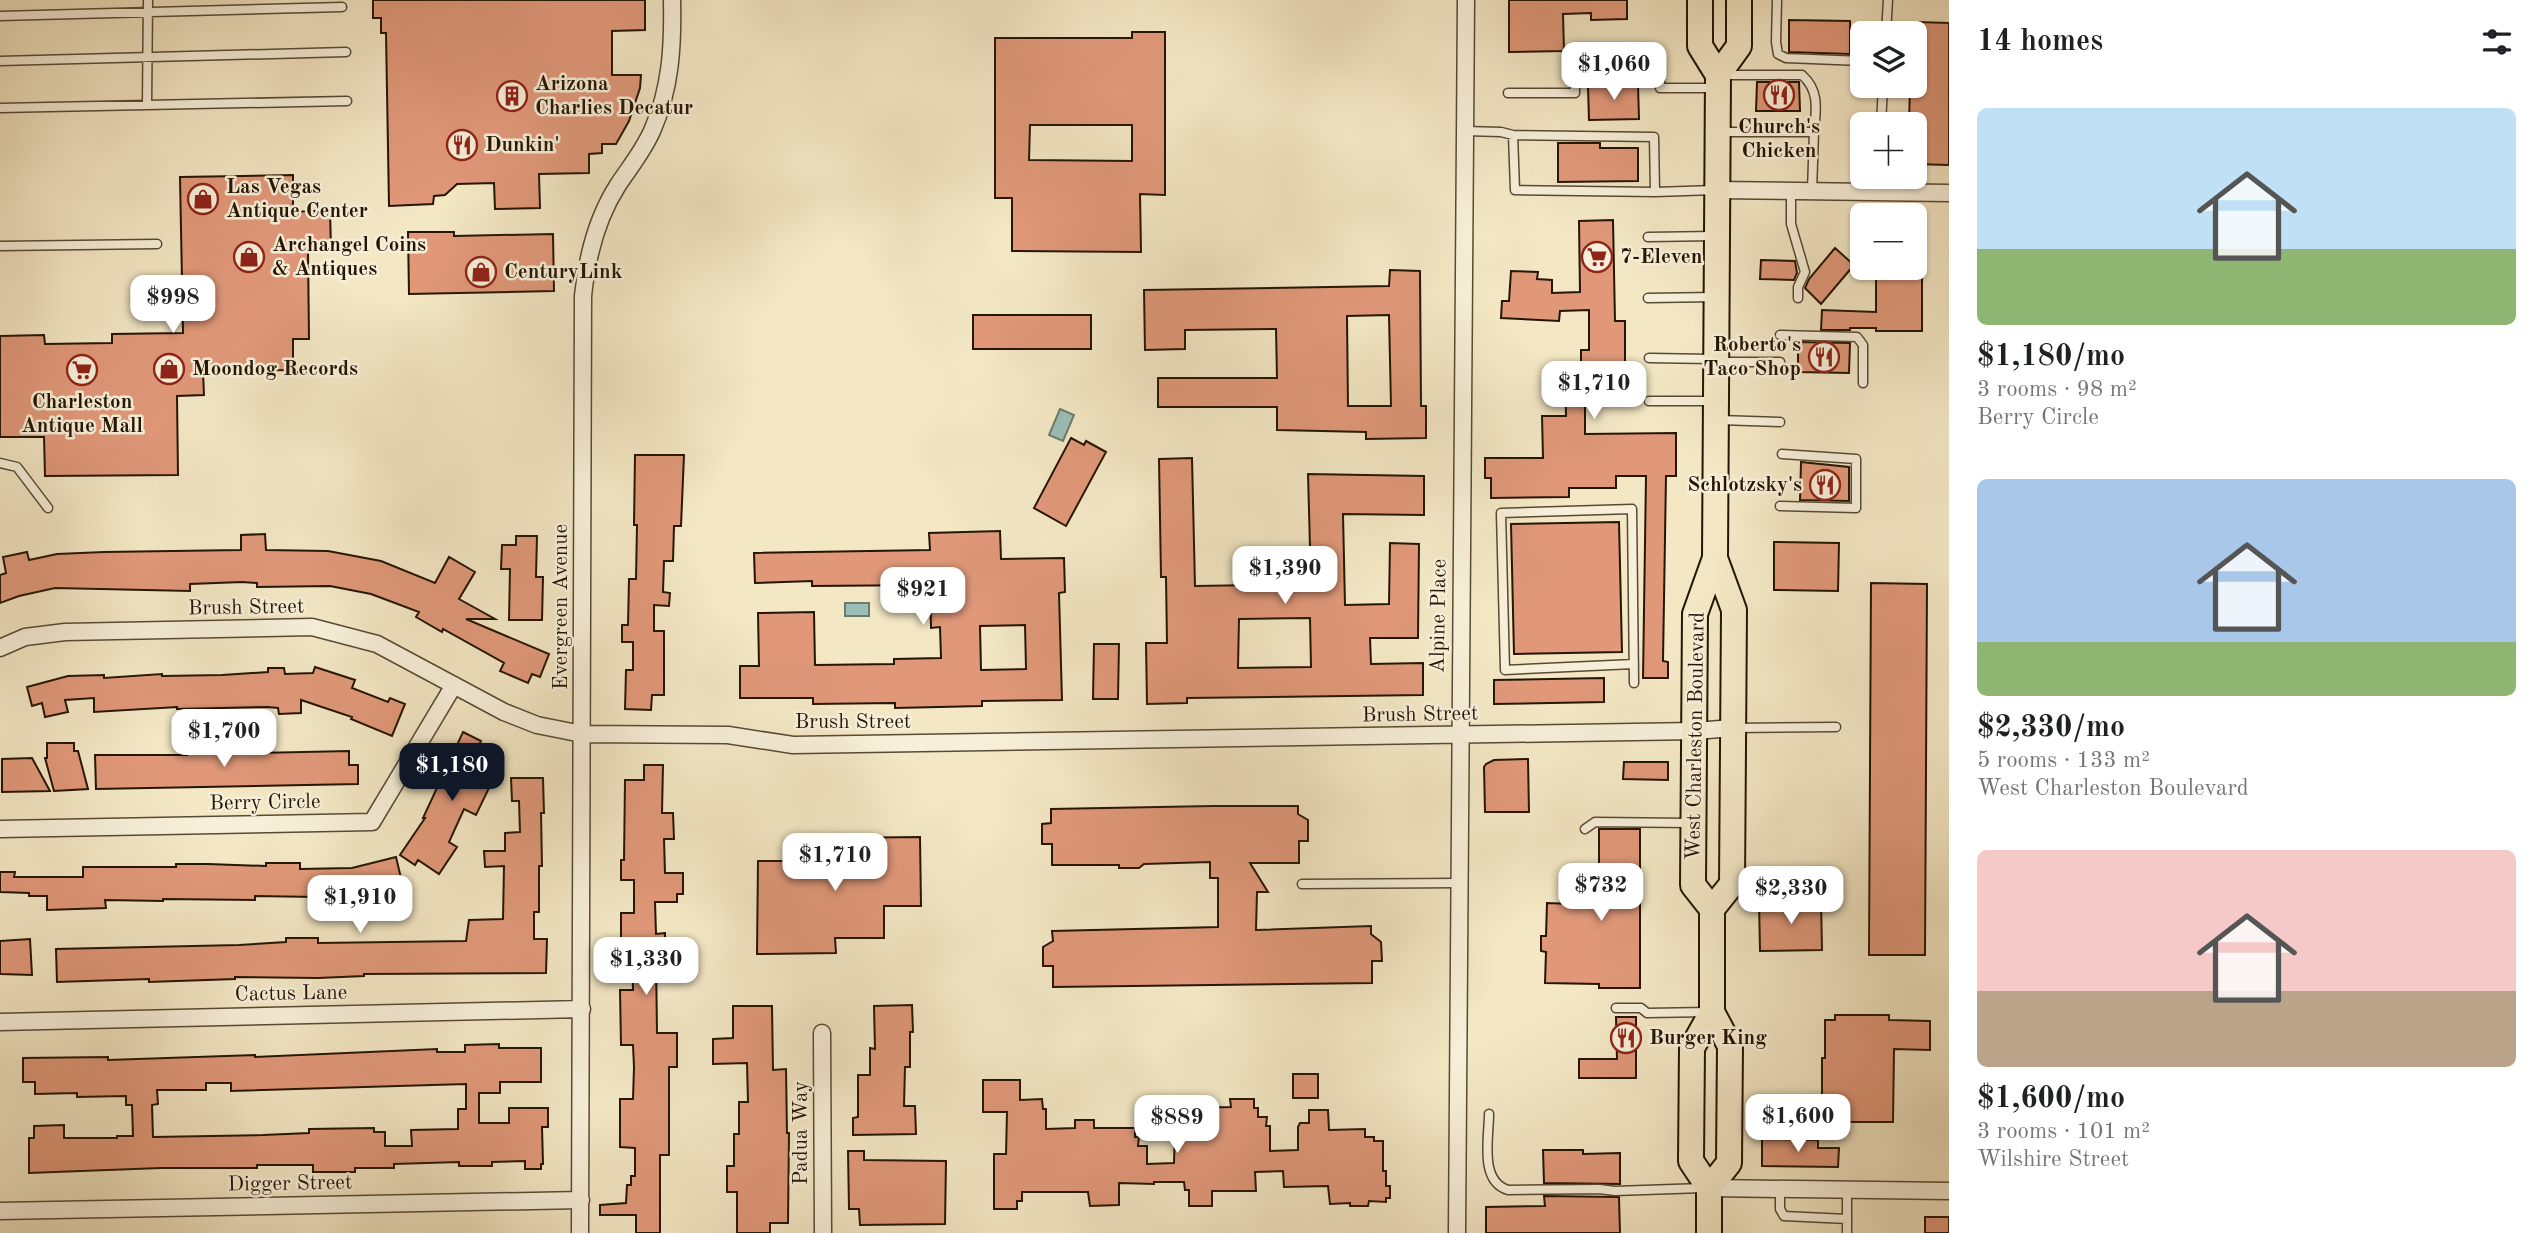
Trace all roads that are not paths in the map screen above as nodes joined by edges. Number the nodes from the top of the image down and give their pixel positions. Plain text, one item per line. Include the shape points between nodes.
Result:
1 (148, 0) edge
2 (672, 0) edge
3 (1466, 0) edge
4 (1700, 0) edge
5 (1740, 0) edge
6 (1777, 0) edge
7 (1888, 0) edge
8 (342, 7) dead end
9 (148, 11) junction
10 (0, 16) edge
11 (1887, 21) edge
12 (346, 52) dead end
13 (147, 58) junction
14 (0, 61) edge
15 (1850, 61) edge
16 (1718, 81) junction
17 (1508, 93) dead end
18 (348, 101) dead end
19 (148, 104) junction
20 (0, 108) edge
21 (1465, 131) junction
22 (1718, 132) junction
23 (1814, 132) junction
24 (1513, 135) junction
25 (1850, 187) edge
26 (1914, 189) edge
27 (1718, 190) junction
28 (1791, 190) junction
29 (1812, 191) junction
30 (1655, 192) junction
31 (1949, 194) edge
32 (1717, 236) junction
33 (1648, 237) dead end
34 (157, 244) dead end
35 (0, 246) edge
36 (1717, 297) junction
37 (1648, 298) dead end
38 (1798, 298) dead end
39 (1780, 335) dead end
40 (1648, 358) dead end
41 (1716, 361) junction
42 (1780, 362) dead end
43 (1863, 383) dead end
44 (1649, 401) dead end
45 (1716, 411) junction
46 (1780, 422) dead end
47 (1782, 454) dead end
48 (0, 463) edge
49 (1780, 506) dead end
50 (48, 508) dead end
51 (1715, 558) junction
52 (0, 648) edge
53 (1633, 664) junction
54 (1634, 683) dead end
55 (454, 685) junction
56 (1836, 727) dead end
57 (1733, 728) junction
58 (1695, 731) junction
59 (582, 734) junction
60 (1460, 735) junction
61 (1694, 822) junction
62 (0, 829) edge
63 (1584, 829) dead end
64 (1459, 883) junction
65 (1302, 884) dead end
66 (1712, 909) junction
67 (582, 1009) junction
68 (1616, 1009) dead end
69 (1712, 1012) junction
70 (0, 1022) edge
71 (822, 1033) dead end
72 (1489, 1114) dead end
73 (1709, 1188) junction
74 (1780, 1189) junction
75 (1847, 1190) junction
76 (1949, 1191) edge
77 (581, 1200) junction
78 (0, 1211) edge
79 (1847, 1219) junction
80 (580, 1233) edge
81 (823, 1233) edge
82 (1457, 1233) edge
83 (1709, 1233) edge
84 (1847, 1233) edge

1 - 9 lane
2 - 59 street, Evergreen Avenue via 673,51 659,112 638,158 600,219 585,275
3 - 21 street, Alpine Place
4 - 16 main road via 1700,46
5 - 16 main road via 1739,46
6 - 15 lane via 1778,54
7 - 11 lane
8 - 9 lane
9 - 10 lane
9 - 13 lane
12 - 13 lane
13 - 14 lane
13 - 19 lane
16 - 17 lane via 1660,88 1660,75 1575,75 1575,93
16 - 22 main road, West Charleston Boulevard
16 - 23 lane via 1802,75 1811,83 1816,98
18 - 19 lane
19 - 20 lane
21 - 24 lane
21 - 60 street, Alpine Place
22 - 23 lane
22 - 27 main road, West Charleston Boulevard
23 - 29 lane
24 - 30 lane via 1654,138
24 - 30 lane via 1515,190
25 - 29 street
26 - 31 street
27 - 28 street
27 - 30 lane
27 - 32 main road, West Charleston Boulevard
28 - 29 street
28 - 38 lane via 1791,224 1805,272
32 - 33 lane
32 - 36 main road, West Charleston Boulevard
34 - 35 lane
36 - 37 lane
36 - 41 main road, West Charleston Boulevard
39 - 43 lane via 1857,337 1863,345
40 - 41 lane
41 - 42 lane
41 - 45 main road, West Charleston Boulevard
44 - 45 lane
45 - 46 lane
45 - 51 main road, West Charleston Boulevard
47 - 49 lane via 1856,459 1856,508
48 - 50 lane via 17,467
51 - 57 main road, West Charleston Boulevard via 1734,610
51 - 58 main road, West Charleston Boulevard via 1695,614
52 - 55 street, Brush Street via 26,637 65,632 312,627 377,644
53 - 53 lane via 1632,509 1501,513 1505,670
53 - 54 lane
55 - 59 street, Brush Street via 537,725
55 - 62 street, Berry Circle via 372,822
56 - 57 lane
57 - 58 street, Brush Street
57 - 66 main road, West Charleston Boulevard via 1732,884
58 - 60 street, Brush Street
58 - 61 main road, West Charleston Boulevard
59 - 60 street, Brush Street via 728,735 793,745
59 - 67 street, Evergreen Avenue
60 - 64 street, Alpine Place
61 - 63 lane via 1595,822
61 - 66 main road, West Charleston Boulevard via 1693,885
64 - 65 lane
64 - 82 street, Alpine Place
66 - 69 main road
67 - 70 street, Cactus Lane
67 - 77 street, Evergreen Avenue
68 - 69 lane
69 - 73 main road via 1692,1048 1691,1161
69 - 73 main road via 1730,1046 1729,1163
71 - 81 street, Padua Way
72 - 73 lane via 1489,1171 1502,1188
73 - 74 street
73 - 83 main road
74 - 75 street
74 - 79 lane via 1784,1216
75 - 76 street
75 - 79 lane
77 - 78 street, Digger Street
77 - 80 street, Evergreen Avenue
79 - 84 lane

